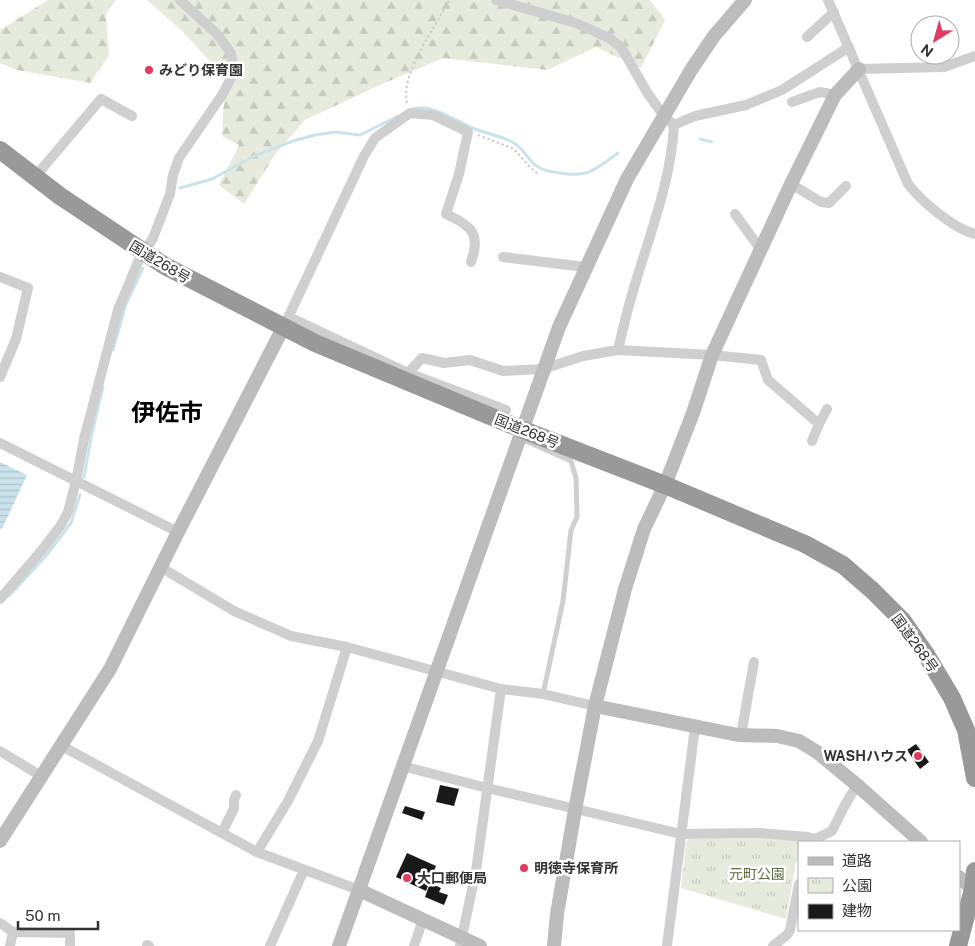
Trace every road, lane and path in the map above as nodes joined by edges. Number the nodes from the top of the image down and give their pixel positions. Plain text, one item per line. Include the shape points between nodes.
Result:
1 (180, 0) edge
2 (448, 0) edge
3 (496, 0) edge
4 (745, 0) edge
5 (828, 0) edge
6 (834, 12) junction
7 (807, 37) dead end
8 (849, 47) junction
9 (975, 56) edge
10 (858, 69) junction
11 (835, 95) junction
12 (792, 102) dead end
13 (410, 113) junction
14 (132, 116) dead end
15 (669, 120) junction
16 (468, 132) junction
17 (0, 150) edge
18 (539, 175) dead end
19 (34, 178) junction
20 (791, 184) junction
21 (846, 186) dead end
22 (735, 214) dead end
23 (975, 234) edge
24 (761, 250) junction
25 (143, 253) junction
26 (503, 257) dead end
27 (471, 262) dead end
28 (585, 267) junction
29 (0, 277) edge
30 (286, 323) junction
31 (618, 350) junction
32 (712, 355) junction
33 (543, 369) junction
34 (408, 373) junction
35 (0, 377) edge
36 (827, 409) dead end
37 (819, 424) junction
38 (516, 426) junction
39 (812, 441) dead end
40 (0, 443) edge
41 (76, 481) junction
42 (665, 485) junction
43 (178, 532) junction
44 (162, 568) junction
45 (0, 600) edge
46 (347, 647) junction
47 (754, 662) dead end
48 (436, 670) junction
49 (501, 689) junction
50 (543, 694) junction
51 (595, 706) junction
52 (695, 727) junction
53 (741, 735) junction
54 (60, 745) junction
55 (0, 751) edge
56 (402, 766) junction
57 (41, 776) junction
58 (975, 778) edge
59 (858, 785) junction
60 (487, 788) junction
61 (236, 795) dead end
62 (575, 810) junction
63 (222, 834) junction
64 (681, 834) junction
65 (814, 840) edge
66 (0, 841) edge
67 (920, 841) edge
68 (257, 852) junction
69 (304, 870) junction
70 (975, 871) edge
71 (960, 878) edge
72 (798, 889) edge
73 (359, 890) junction
74 (974, 890) edge
75 (423, 919) junction
76 (0, 923) edge
77 (13, 932) junction
78 (461, 942) edge
79 (10, 946) edge
80 (70, 946) edge
81 (270, 946) edge
82 (338, 946) edge
83 (414, 946) edge
84 (480, 946) edge
85 (554, 946) edge
86 (667, 946) edge
87 (773, 946) edge
88 (958, 946) edge

1 - 25 street via 217,34 231,53 234,72 179,158 170,194 153,238
2 - 13 path via 413,65 406,95
3 - 15 street via 576,23 621,47 648,94
4 - 15 street via 714,36 691,70
5 - 6 street
6 - 7 street
6 - 8 street
8 - 10 street
8 - 15 street via 782,90 746,105
9 - 10 street via 944,67
10 - 11 street
10 - 23 street via 908,184 919,198 960,228
11 - 12 street via 820,92
11 - 20 street
13 - 16 street via 433,115
13 - 30 street via 371,144
14 - 19 street via 101,99
15 - 28 street via 627,179
15 - 31 street via 674,136 661,202 630,299
16 - 18 path via 514,148
16 - 27 street via 446,214 461,221 475,238
17 - 19 highway, 国道268号
19 - 25 highway, 国道268号
20 - 21 street via 829,204
20 - 24 street
22 - 24 street
24 - 32 street
25 - 30 highway, 国道268号
25 - 41 street via 118,310
26 - 28 street
28 - 33 street
29 - 35 street via 28,288 16,339
30 - 34 street
30 - 38 highway, 国道268号 via 315,343
30 - 43 street
31 - 32 street
31 - 33 street via 583,356
32 - 37 street via 761,360 768,380
32 - 42 street
33 - 34 street via 503,371 470,360 444,363 422,358
33 - 38 street
34 - 38 street
36 - 37 street
37 - 39 street
38 - 42 highway, 国道268号
38 - 48 street
38 - 50 lane via 571,462 576,478 577,517 571,530 563,601
40 - 41 street
41 - 43 street
41 - 45 street via 61,525
42 - 51 street via 644,529
42 - 58 highway, 国道268号 via 806,544 843,565 872,591 902,620 952,698 966,730
43 - 44 street
44 - 46 street via 234,611 291,636
44 - 54 street via 110,669
46 - 48 street
46 - 68 street via 318,741 288,801
47 - 53 street
48 - 49 street
48 - 56 street
49 - 50 street
49 - 60 street
50 - 51 street
51 - 52 street
51 - 62 street
52 - 53 street
52 - 64 street
53 - 59 street via 799,740
54 - 57 street
54 - 63 street
55 - 57 street
56 - 60 street
56 - 73 street
57 - 66 street
59 - 65 street via 832,831
59 - 67 street
60 - 62 street
60 - 78 street via 476,871
61 - 63 street via 234,808
62 - 64 street
62 - 85 street
63 - 68 street
64 - 65 street via 760,833
64 - 86 street
68 - 69 street
69 - 73 street
69 - 81 street
70 - 74 highway
71 - 74 street
72 - 87 street via 790,930
73 - 75 street
73 - 82 street
74 - 88 highway
75 - 78 street
75 - 83 street
76 - 77 street
77 - 79 street
77 - 80 street via 70,933
78 - 84 street

